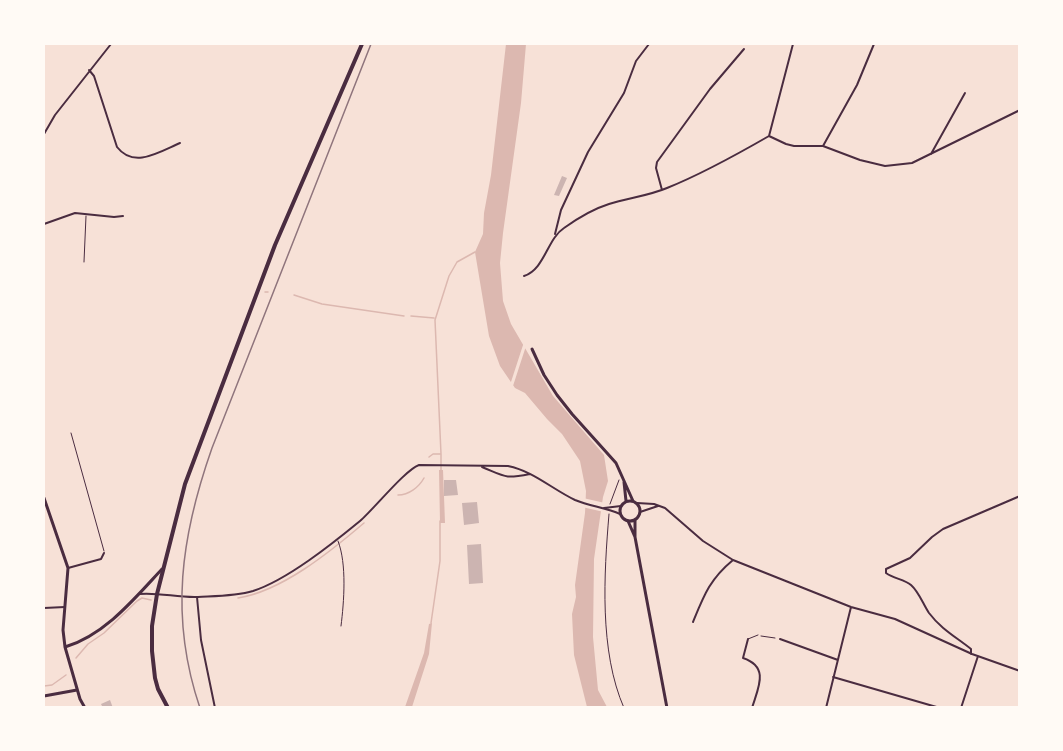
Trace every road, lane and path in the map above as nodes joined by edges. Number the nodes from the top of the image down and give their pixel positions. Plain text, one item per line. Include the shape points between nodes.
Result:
1 (111, 44) edge
2 (362, 44) edge
3 (649, 44) edge
4 (793, 44) edge
5 (874, 44) edge
6 (744, 49) dead end
7 (89, 70) junction
8 (965, 93) dead end
9 (1020, 110) edge
10 (44, 134) edge
11 (769, 136) junction
12 (180, 143) dead end
13 (823, 146) junction
14 (931, 154) junction
15 (662, 190) junction
16 (86, 214) junction
17 (123, 216) dead end
18 (44, 224) edge
19 (555, 237) junction
20 (84, 262) dead end
21 (524, 276) dead end
22 (532, 349) dead end
23 (71, 433) dead end
24 (482, 467) junction
25 (530, 474) junction
26 (619, 479) dead end
27 (624, 481) junction
28 (1020, 496) edge
29 (44, 498) edge
30 (626, 501) junction
31 (610, 502) dead end
32 (635, 502) junction
33 (621, 506) junction
34 (658, 506) junction
35 (604, 508) junction
36 (640, 512) junction
37 (620, 514) junction
38 (609, 515) dead end
39 (635, 520) junction
40 (628, 521) junction
41 (635, 537) junction
42 (338, 540) junction
43 (104, 553) joint
44 (733, 560) junction
45 (164, 567) junction
46 (68, 568) junction
47 (139, 594) junction
48 (157, 594) junction
49 (197, 597) junction
50 (65, 607) junction
51 (851, 607) junction
52 (44, 608) edge
53 (693, 622) dead end
54 (341, 626) dead end
55 (758, 635) joint
56 (748, 639) joint
57 (780, 639) joint
58 (65, 647) junction
59 (971, 654) junction
60 (978, 656) junction
61 (838, 660) junction
62 (1020, 671) edge
63 (833, 677) junction
64 (77, 690) junction
65 (44, 696) edge
66 (85, 708) edge
67 (168, 708) edge
68 (215, 708) edge
69 (624, 708) edge
70 (667, 708) edge
71 (752, 708) edge
72 (826, 708) edge
73 (940, 708) edge
74 (961, 708) edge

1 - 7 street
2 - 45 main road via 275,245 196,453
3 - 19 street via 588,152 561,210
4 - 11 street
5 - 13 street via 857,85
6 - 15 street via 662,153 656,168
7 - 10 street
7 - 12 street via 117,147 123,153 140,158
8 - 14 street
9 - 14 street
11 - 13 street via 794,146
11 - 15 street
13 - 14 street via 885,166 912,163
15 - 19 street via 595,209
16 - 17 street
16 - 18 street via 75,213
16 - 20 lane
19 - 21 street via 539,263
22 - 27 main road via 557,395 616,463
23 - 43 lane
24 - 25 street via 508,466
24 - 25 street via 502,477
24 - 42 street via 414,467
25 - 35 street via 565,495
26 - 31 path
27 - 30 main road
27 - 32 main road
28 - 59 street via 943,529 910,558 886,569 889,576 914,587 935,620 971,649
29 - 46 main road
30 - 32 main road
30 - 33 main road
32 - 34 street
32 - 36 main road
33 - 35 street
33 - 37 main road
34 - 36 street
34 - 44 street
35 - 37 street
36 - 39 main road
37 - 40 main road
38 - 69 path via 604,557 607,630 609,654
39 - 40 main road
39 - 41 main road
40 - 41 main road
41 - 70 main road
42 - 49 street via 263,587 239,594
42 - 54 lane via 343,557
43 - 46 street via 101,559
44 - 51 street
44 - 53 street via 707,588
45 - 47 main road
45 - 48 main road
46 - 50 main road
47 - 48 street
47 - 58 main road via 98,630
48 - 49 street
48 - 67 main road via 152,651 158,689
49 - 68 street
50 - 52 street
50 - 58 main road
51 - 59 street via 895,619
51 - 61 street
55 - 56 lane
55 - 57 path
56 - 71 street via 743,658 757,666 762,677
57 - 61 street
58 - 64 main road
59 - 60 street
60 - 62 street
60 - 74 street
61 - 63 street
63 - 72 street
63 - 73 street
64 - 65 main road
64 - 66 main road

